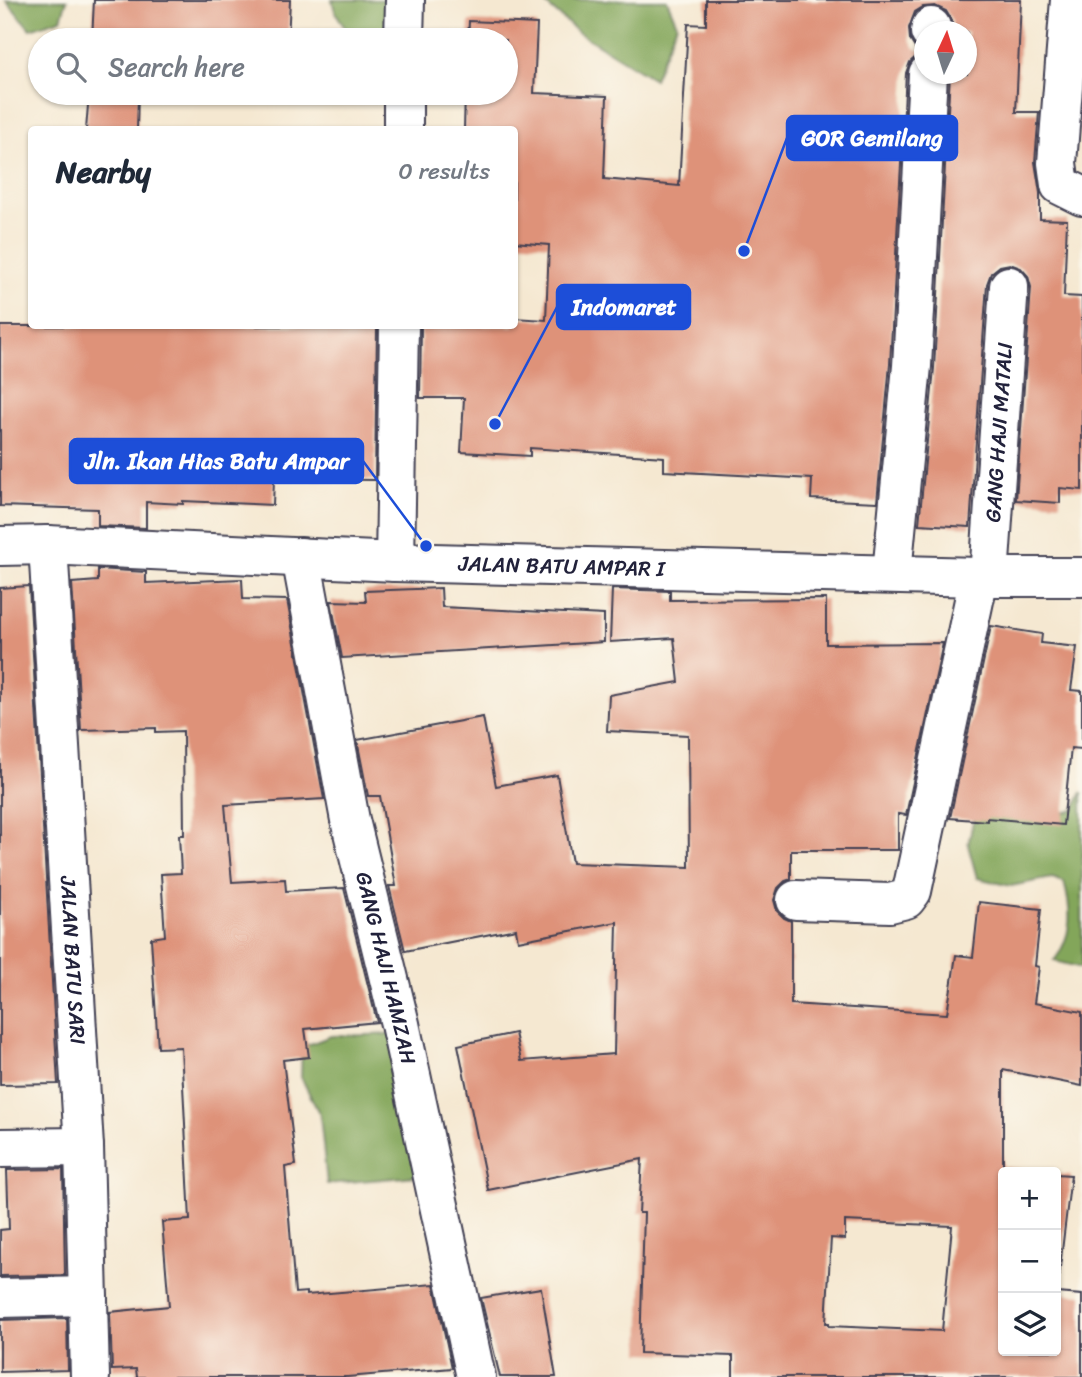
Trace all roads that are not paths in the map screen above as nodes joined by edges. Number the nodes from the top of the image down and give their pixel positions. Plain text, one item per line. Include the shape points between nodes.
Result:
1 (405, 0) edge
2 (1070, 0) edge
3 (404, 28) edge
4 (927, 84) edge
5 (403, 105) edge
6 (403, 126) edge
7 (1082, 196) edge
8 (1009, 286) dead end
9 (399, 329) edge
10 (0, 545) edge
11 (48, 545) junction
12 (301, 557) junction
13 (395, 562) junction
14 (892, 573) junction
15 (1082, 576) edge
16 (984, 577) junction
17 (796, 900) dead end
18 (84, 1147) junction
19 (0, 1148) edge
20 (88, 1296) junction
21 (0, 1298) edge
22 (90, 1377) edge
23 (476, 1377) edge

1 - 3 street
2 - 7 street via 1057,163 1060,185
4 - 14 street via 912,366
5 - 6 street
8 - 16 street, GANG HAJI MATALI
9 - 13 street
10 - 11 street, JALAN BATU AMPAR I
11 - 12 street, JALAN BATU AMPAR I
11 - 18 street, JALAN BATU SARI
12 - 13 street, JALAN BATU AMPAR I
12 - 23 street, GANG HAJI HAMZAH via 350,820 400,1024
13 - 14 street, JALAN BATU AMPAR I
14 - 16 street, JALAN BATU AMPAR I
15 - 16 street, JALAN BATU AMPAR I
16 - 17 street, GANG HAJI MATALI via 912,891 906,899 890,903
18 - 19 street
18 - 20 street, JALAN BATU SARI
20 - 21 street
20 - 22 street, JALAN BATU SARI

